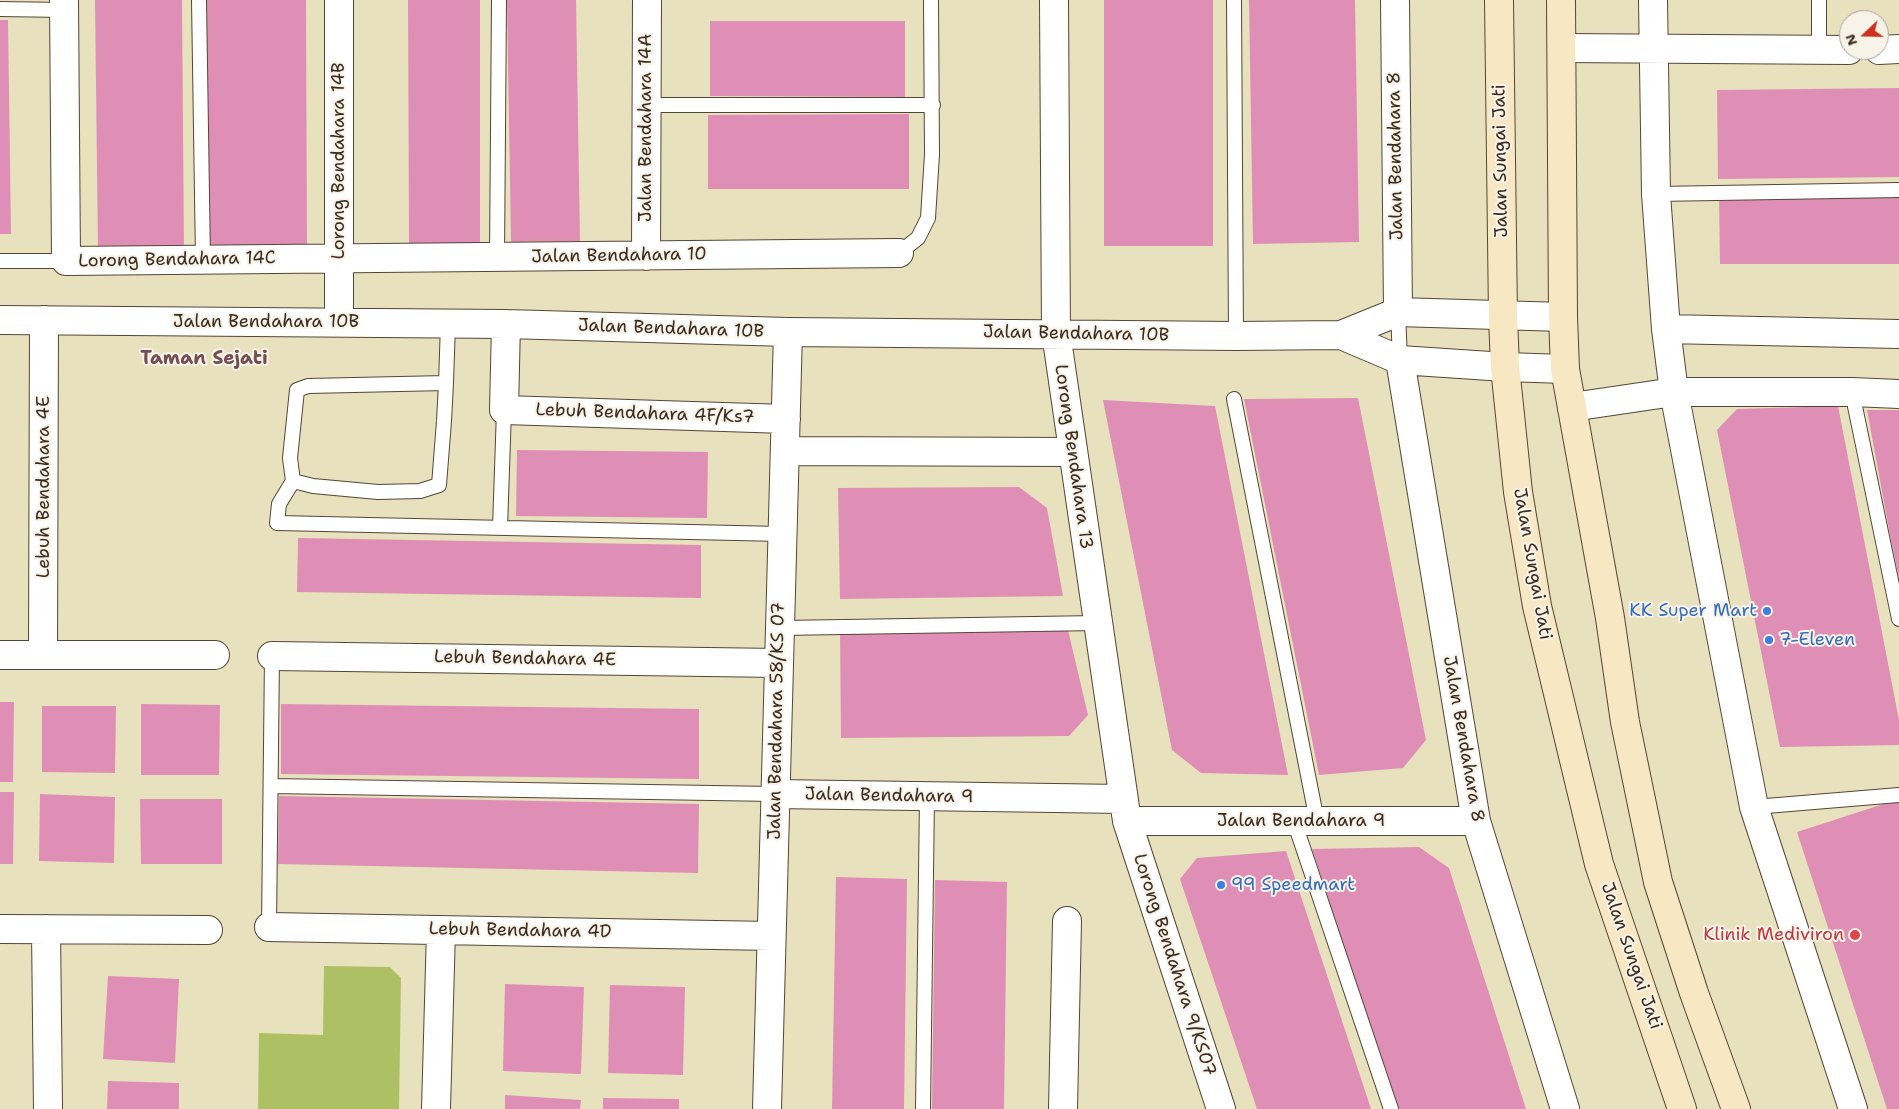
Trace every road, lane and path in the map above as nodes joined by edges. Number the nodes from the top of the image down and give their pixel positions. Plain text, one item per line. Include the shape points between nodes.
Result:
1 (199, 0) edge
2 (339, 0) edge
3 (499, 0) edge
4 (647, 0) edge
5 (931, 0) edge
6 (1054, 0) edge
7 (1234, 0) edge
8 (1395, 0) edge
9 (1499, 0) edge
10 (1561, 0) edge
11 (1653, 0) edge
12 (1819, 0) edge
13 (64, 5) edge
14 (0, 9) edge
15 (1562, 48) junction
16 (1653, 49) junction
17 (1819, 50) junction
18 (1839, 50) edge
19 (646, 105) junction
20 (933, 105) junction
21 (1899, 190) edge
22 (1656, 194) junction
23 (899, 253) joint
24 (646, 256) junction
25 (497, 257) junction
26 (339, 259) junction
27 (203, 260) junction
28 (66, 261) junction
29 (0, 262) edge
30 (1398, 312) junction
31 (1503, 317) junction
32 (1563, 318) junction
33 (0, 320) edge
34 (44, 320) junction
35 (339, 322) junction
36 (448, 324) junction
37 (506, 324) junction
38 (1666, 329) junction
39 (788, 332) junction
40 (1056, 333) junction
41 (1899, 334) edge
42 (1341, 335) junction
43 (1236, 336) junction
44 (1400, 360) junction
45 (1506, 368) junction
46 (1566, 369) junction
47 (446, 383) junction
48 (1674, 392) junction
49 (1852, 392) junction
50 (1899, 394) edge
51 (1234, 399) dead end
52 (1572, 408) junction
53 (504, 410) junction
54 (786, 419) junction
55 (784, 451) junction
56 (1073, 452) junction
57 (293, 482) junction
58 (500, 528) junction
59 (782, 534) junction
60 (1899, 619) edge
61 (1098, 623) junction
62 (780, 628) junction
63 (0, 654) edge
64 (43, 654) junction
65 (215, 655) dead end
66 (272, 656) joint
67 (779, 663) junction
68 (271, 786) junction
69 (775, 794) junction
70 (1899, 795) edge
71 (927, 796) junction
72 (1754, 807) junction
73 (1125, 810) junction
74 (1306, 821) junction
75 (1476, 821) junction
76 (1067, 921) dead end
77 (268, 926) joint
78 (0, 929) edge
79 (46, 929) junction
80 (208, 930) dead end
81 (441, 930) junction
82 (772, 936) junction
83 (48, 1109) edge
84 (436, 1109) edge
85 (767, 1109) edge
86 (924, 1109) edge
87 (1063, 1109) edge
88 (1221, 1109) edge
89 (1390, 1109) edge
90 (1565, 1109) edge
91 (1682, 1109) edge
92 (1736, 1109) edge
93 (1853, 1109) edge

1 - 27 lane
2 - 26 street, Lorong Bendahara 14B
3 - 25 lane
4 - 19 street, Jalan Bendahara 14A
5 - 20 lane
6 - 40 street, Lorong Bendahara 13
7 - 43 lane
8 - 30 street, Jalan Bendahara 8
9 - 31 main road, Jalan Sungai Jati
10 - 15 main road
11 - 16 street
12 - 17 lane
13 - 14 lane
13 - 28 street, Lorong Bendahara 14C
15 - 16 street
15 - 32 main road
16 - 17 street
16 - 22 street
17 - 18 street
19 - 20 lane
19 - 24 street, Jalan Bendahara 14A
20 - 23 lane via 928,218 918,238
21 - 22 lane
22 - 38 street
23 - 24 street, Jalan Bendahara 10
24 - 25 street, Jalan Bendahara 10
25 - 26 street, Jalan Bendahara 10
26 - 27 street, Lorong Bendahara 14C
26 - 35 street, Lorong Bendahara 14B
27 - 28 street, Lorong Bendahara 14C
28 - 29 lane
30 - 31 street, Jalan Bendahara 10B
30 - 42 street, Jalan Bendahara 10B
30 - 44 lane
31 - 32 street, Jalan Bendahara 10B
31 - 45 main road, Jalan Sungai Jati
32 - 46 main road
33 - 34 street, Jalan Bendahara 10B
34 - 35 street, Jalan Bendahara 10B
34 - 64 street, Lebuh Bendahara 4E
35 - 36 street, Jalan Bendahara 10B
36 - 37 street, Jalan Bendahara 10B
36 - 47 lane
37 - 39 street, Jalan Bendahara 10B
37 - 53 street
38 - 41 street
38 - 48 street
39 - 40 street, Jalan Bendahara 10B
39 - 54 street, Jalan Bendahara 58/KS 07
40 - 43 street, Jalan Bendahara 10B
40 - 56 street, Lorong Bendahara 13
42 - 43 street, Jalan Bendahara 10B
42 - 44 street, Jalan Bendahara 10B
44 - 45 street, Jalan Bendahara 10B
44 - 75 street, Jalan Bendahara 8
45 - 46 street, Jalan Bendahara 10B
45 - 91 main road, Jalan Sungai Jati via 1518,492 1540,615 1599,864
46 - 52 main road
47 - 57 lane via 308,386 297,390 290,458
47 - 57 lane via 439,485 420,491 378,492
48 - 49 street
48 - 52 street
48 - 72 street
49 - 50 street
49 - 60 lane
51 - 74 lane
52 - 92 main road via 1610,618 1625,722 1658,882
53 - 54 street, Lebuh Bendahara 4F/Ks7
53 - 58 lane
54 - 55 street, Jalan Bendahara 58/KS 07
55 - 56 street
55 - 59 street, Jalan Bendahara 58/KS 07
56 - 61 street, Lorong Bendahara 13
57 - 58 lane via 279,504 277,523
58 - 59 lane
59 - 62 street, Jalan Bendahara 58/KS 07
61 - 62 lane
61 - 73 street, Lorong Bendahara 13
62 - 67 street, Jalan Bendahara 58/KS 07
63 - 64 street
64 - 65 street
66 - 67 street, Lebuh Bendahara 4E
66 - 68 lane
67 - 69 street, Jalan Bendahara 58/KS 07
68 - 69 lane
68 - 77 lane
69 - 71 street, Jalan Bendahara 9
69 - 82 street, Jalan Bendahara 58/KS 07
70 - 72 lane
71 - 73 street, Jalan Bendahara 9
71 - 86 lane
72 - 93 street
73 - 74 street, Jalan Bendahara 9
73 - 88 street, Lorong Bendahara 9/KS07
74 - 75 street, Jalan Bendahara 9
74 - 89 lane
75 - 90 street, Jalan Bendahara 8
76 - 87 street
77 - 81 street, Lebuh Bendahara 4D
78 - 79 street
79 - 80 street
79 - 83 street
81 - 82 street, Lebuh Bendahara 4D
81 - 84 street
82 - 85 street, Jalan Bendahara 58/KS 07

